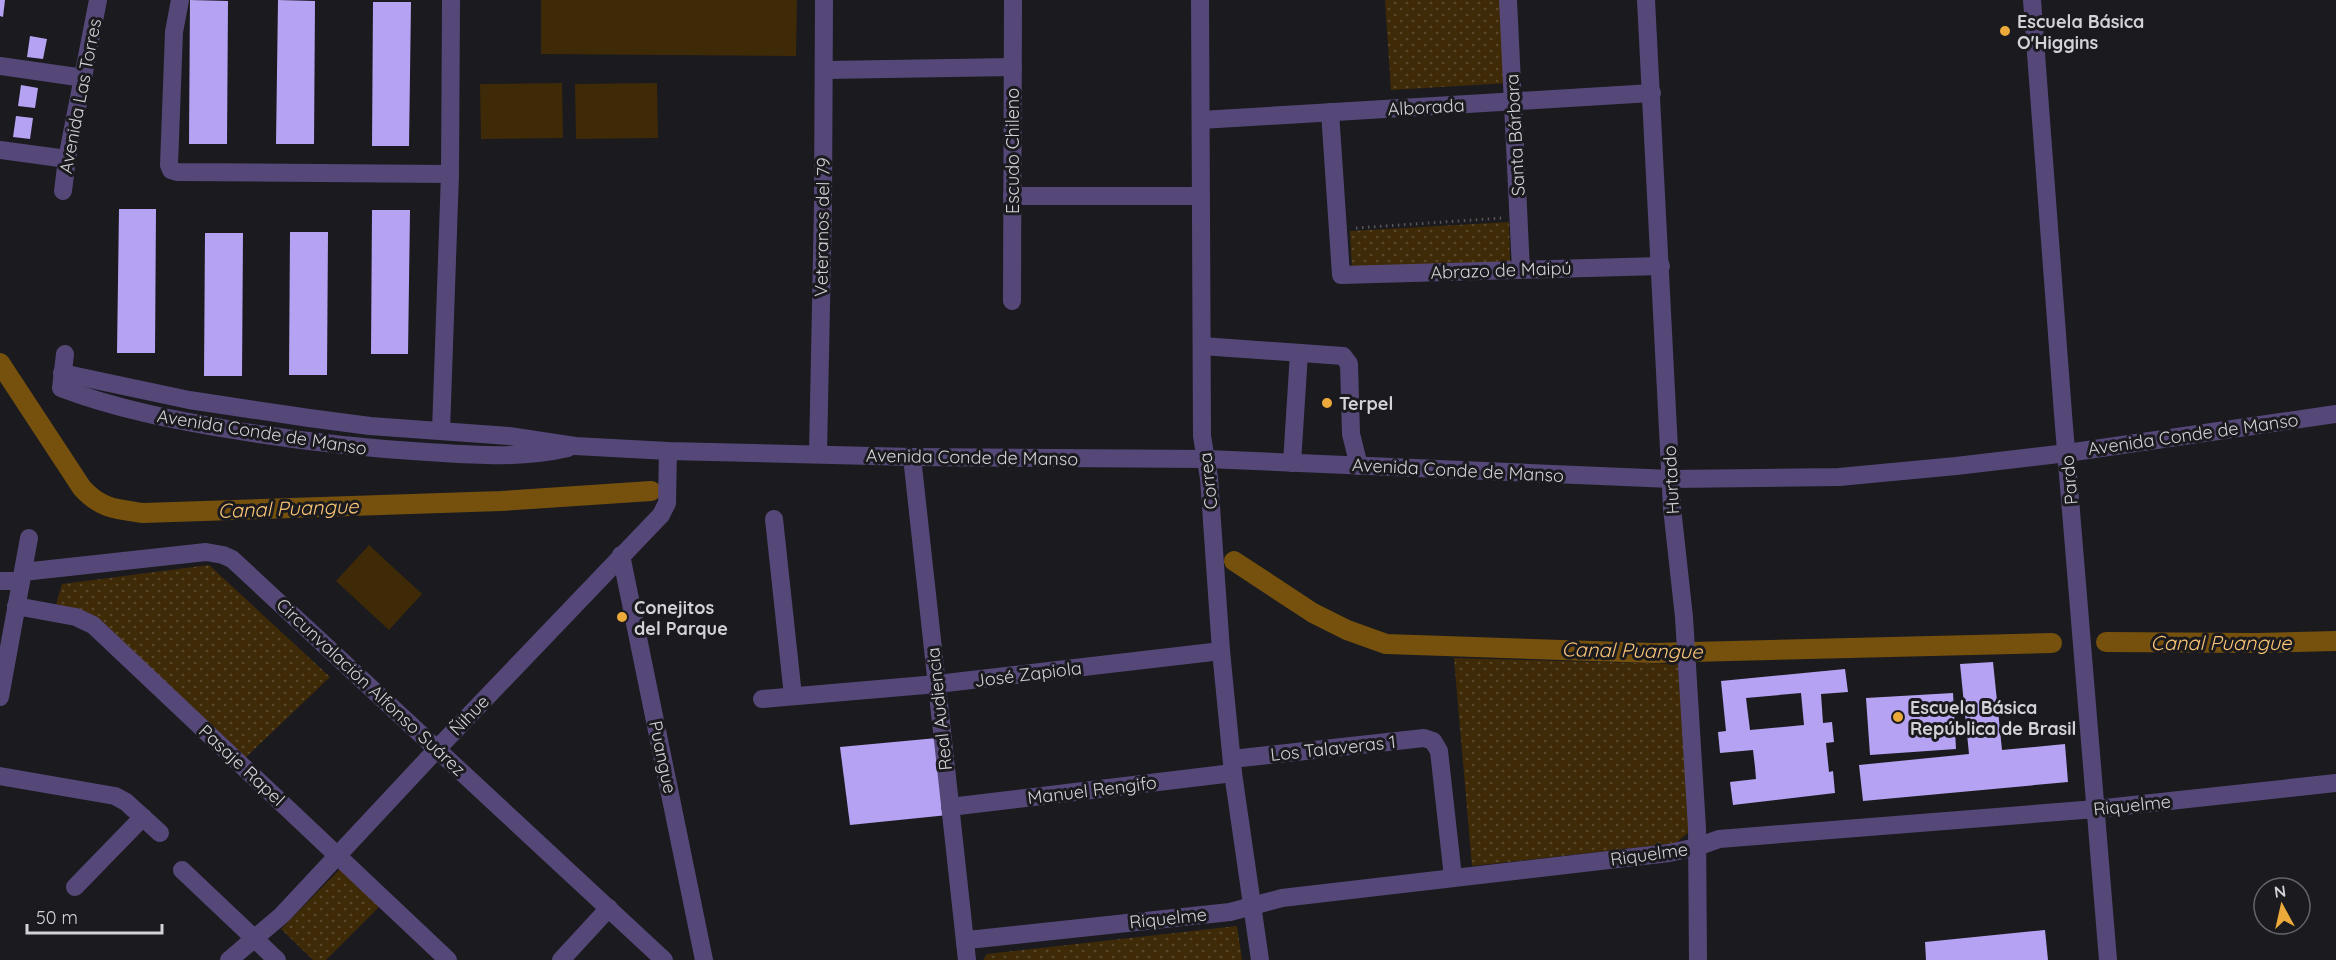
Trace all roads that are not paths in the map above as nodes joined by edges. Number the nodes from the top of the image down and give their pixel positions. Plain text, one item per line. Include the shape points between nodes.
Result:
1 (180, 0) edge
2 (451, 0) edge
3 (824, 0) edge
4 (1013, 0) edge
5 (1200, 0) edge
6 (1212, 0) edge
7 (1508, 0) edge
8 (1646, 0) edge
9 (2032, 0) edge
10 (96, 1) edge
11 (0, 66) edge
12 (1012, 68) junction
13 (825, 70) junction
14 (84, 78) junction
15 (1652, 93) junction
16 (1513, 101) junction
17 (1330, 112) junction
18 (1201, 120) junction
19 (0, 150) edge
20 (67, 159) junction
21 (450, 174) junction
22 (63, 191) dead end
23 (1012, 196) junction
24 (1201, 196) junction
25 (1661, 266) junction
26 (1521, 270) junction
27 (1012, 301) dead end
28 (1202, 346) junction
29 (1299, 353) junction
30 (65, 354) dead end
31 (61, 381) junction
32 (2336, 414) edge
33 (441, 431) junction
34 (575, 446) junction
35 (668, 451) junction
36 (2067, 453) junction
37 (818, 454) junction
38 (912, 457) junction
39 (1207, 459) junction
40 (1292, 463) junction
41 (1359, 466) junction
42 (1671, 479) junction
43 (774, 519) dead end
44 (29, 538) dead end
45 (621, 555) junction
46 (22, 577) junction
47 (0, 580) edge
48 (16, 606) junction
49 (1221, 651) junction
50 (937, 684) junction
51 (793, 696) junction
52 (0, 697) edge
53 (762, 699) dead end
54 (438, 748) junction
55 (1233, 766) junction
56 (0, 776) edge
57 (2336, 783) edge
58 (950, 807) junction
59 (2096, 809) junction
60 (143, 817) junction
61 (160, 833) dead end
62 (1697, 847) junction
63 (337, 856) junction
64 (182, 870) dead end
65 (1453, 878) junction
66 (75, 887) dead end
67 (1253, 904) junction
68 (609, 908) junction
69 (254, 938) junction
70 (966, 952) edge
71 (229, 960) edge
72 (277, 960) edge
73 (448, 960) edge
74 (561, 960) edge
75 (664, 960) edge
76 (704, 960) edge
77 (1260, 960) edge
78 (1698, 960) edge
79 (2108, 960) edge

1 - 21 street via 174,32 171,170
2 - 21 street
3 - 13 street, Veteranos del 79
4 - 12 street, Escudo Chileno
5 - 6 street
5 - 18 street, Correa
7 - 16 street, Santa Bárbara
8 - 15 street, Hurtado
9 - 36 street, Pardo
10 - 14 street, Avenida Las Torres
11 - 14 street
12 - 13 street
12 - 23 street, Escudo Chileno
13 - 37 street, Veteranos del 79
14 - 20 street, Avenida Las Torres
15 - 16 street, Alborada
15 - 25 street, Hurtado
16 - 17 street, Alborada
16 - 26 street, Santa Bárbara
17 - 18 street, Alborada
17 - 26 street, Abrazo de Maipú via 1341,275
18 - 24 street, Correa
19 - 20 street
20 - 22 street, Avenida Las Torres
21 - 33 street
23 - 24 street
23 - 27 street, Escudo Chileno
24 - 28 street, Correa
25 - 26 street, Abrazo de Maipú
25 - 42 street, Hurtado
28 - 29 street
28 - 39 street, Correa via 1202,436
29 - 40 street
29 - 41 street via 1339,354 1347,360 1351,434
30 - 31 street
31 - 33 street, Avenida Conde de Manso via 370,426
31 - 34 street, Avenida Conde de Manso via 107,404 171,419 327,445 480,455 525,455
32 - 36 street, Avenida Conde de Manso
33 - 34 street, Avenida Conde de Manso
34 - 35 street, Avenida Conde de Manso
35 - 37 street, Avenida Conde de Manso
35 - 45 street, Ñihue via 667,503 661,516
36 - 42 street, Avenida Conde de Manso via 1839,477
36 - 59 street, Pardo
37 - 38 street, Avenida Conde de Manso
38 - 39 street, Avenida Conde de Manso
38 - 50 street, Real Audiencia
39 - 40 street, Avenida Conde de Manso
39 - 49 street, Correa
40 - 41 street, Avenida Conde de Manso
41 - 42 street, Avenida Conde de Manso
42 - 62 street, Hurtado
43 - 51 street
44 - 46 street
45 - 54 street, Ñihue
45 - 76 street, Puangue
46 - 47 street, Circunvalación Alfonso Suárez
46 - 48 street
46 - 54 street, Circunvalación Alfonso Suárez via 198,552 223,555 240,566
48 - 52 street
48 - 63 street, Pasaje Rapel via 76,617 93,626
49 - 50 street, José Zapiola
49 - 55 street, Correa
50 - 51 street, José Zapiola
50 - 58 street, Real Audiencia
51 - 53 street, José Zapiola
54 - 63 street, Ñihue
54 - 68 street, Circunvalación Alfonso Suárez
55 - 58 street, Manuel Rengifo
55 - 65 street, Los Talaveras 1 via 1424,738 1433,741 1439,751
55 - 67 street, Correa
56 - 60 street via 115,796
57 - 59 street, Riquelme
58 - 70 street, Real Audiencia
59 - 62 street, Riquelme via 1719,839
59 - 79 street, Pardo
60 - 61 street
60 - 66 street
62 - 65 street, Riquelme
62 - 78 street, Hurtado
63 - 69 street, Ñihue via 282,915
63 - 73 street, Pasaje Rapel
64 - 69 street
65 - 67 street, Riquelme
67 - 70 street, Riquelme via 1230,912 968,940
67 - 77 street, Correa
68 - 74 street
68 - 75 street, Circunvalación Alfonso Suárez
69 - 71 street, Ñihue
69 - 72 street

